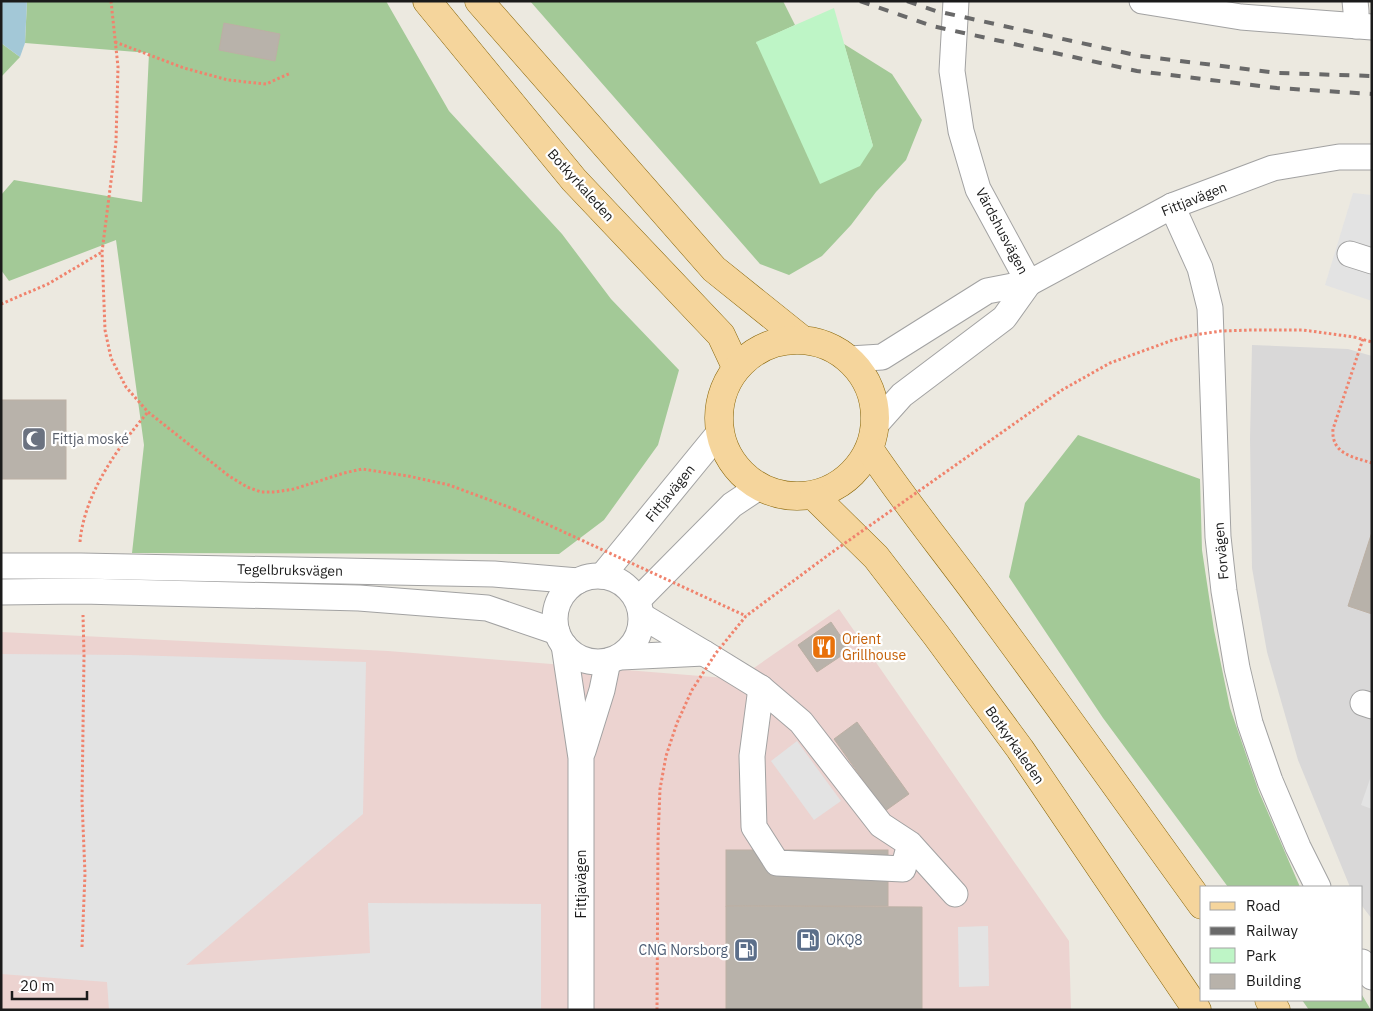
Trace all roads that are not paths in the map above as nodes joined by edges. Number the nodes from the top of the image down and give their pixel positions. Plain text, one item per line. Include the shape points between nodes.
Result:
1 (427, 1) edge
2 (479, 1) edge
3 (956, 1) edge
4 (1142, 1) edge
5 (1354, 1) edge
6 (1364, 26) edge
7 (1372, 157) edge
8 (1172, 206) junction
9 (1029, 283) junction
10 (800, 338) junction
11 (850, 359) junction
12 (736, 367) junction
13 (876, 423) junction
14 (719, 433) junction
15 (870, 450) junction
16 (758, 487) junction
17 (814, 496) junction
18 (1, 566) edge
19 (602, 576) junction
20 (578, 581) junction
21 (1, 592) edge
22 (640, 608) junction
23 (560, 638) junction
24 (704, 653) junction
25 (614, 659) junction
26 (761, 688) junction
27 (581, 758) junction
28 (910, 844) junction
29 (1318, 886) edge
30 (955, 894) dead end
31 (1200, 902) edge
32 (1363, 964) edge
33 (1372, 977) edge
34 (581, 1010) edge
35 (1197, 1010) edge

1 - 12 main road, Botkyrkaleden via 574,180 721,335
2 - 10 main road via 714,269
3 - 9 street, Värdshusvägen via 952,71 961,131 978,189
4 - 6 street via 1240,17
5 - 6 street
7 - 8 street, Fittjavägen via 1340,158 1273,168
8 - 9 street, Fittjavägen
8 - 29 street, Forvägen via 1200,268 1210,308 1218,537 1237,668 1250,723 1270,781
9 - 11 street, Fittjavägen via 987,291 882,356
9 - 13 street, Fittjavägen via 1004,318 902,395
10 - 11 main road via 827,344
10 - 12 main road via 774,341
11 - 13 main road via 865,380 874,401
12 - 14 main road via 722,391
13 - 15 main road
14 - 16 main road via 729,458
14 - 19 street, Fittjavägen
15 - 17 main road via 860,466 839,485
15 - 31 main road
16 - 17 main road via 784,496
16 - 22 street via 732,505
17 - 35 main road, Botkyrkaleden via 876,557 936,635 1020,750
18 - 20 street, Tegelbruksvägen via 494,574
19 - 20 street
19 - 22 street via 625,585
20 - 23 street via 566,590 558,603 555,617
21 - 23 street, Tegelbruksvägen via 359,598 487,608
22 - 24 street
22 - 25 street via 640,632 632,646
23 - 25 street via 573,654 593,662
23 - 27 street, Fittjavägen
24 - 25 street
24 - 26 street
25 - 27 street, Fittjavägen
26 - 28 street via 801,722 882,825
26 - 28 street via 752,756 754,828 777,863 903,869
27 - 34 street, Fittjavägen
28 - 30 street
32 - 33 street

